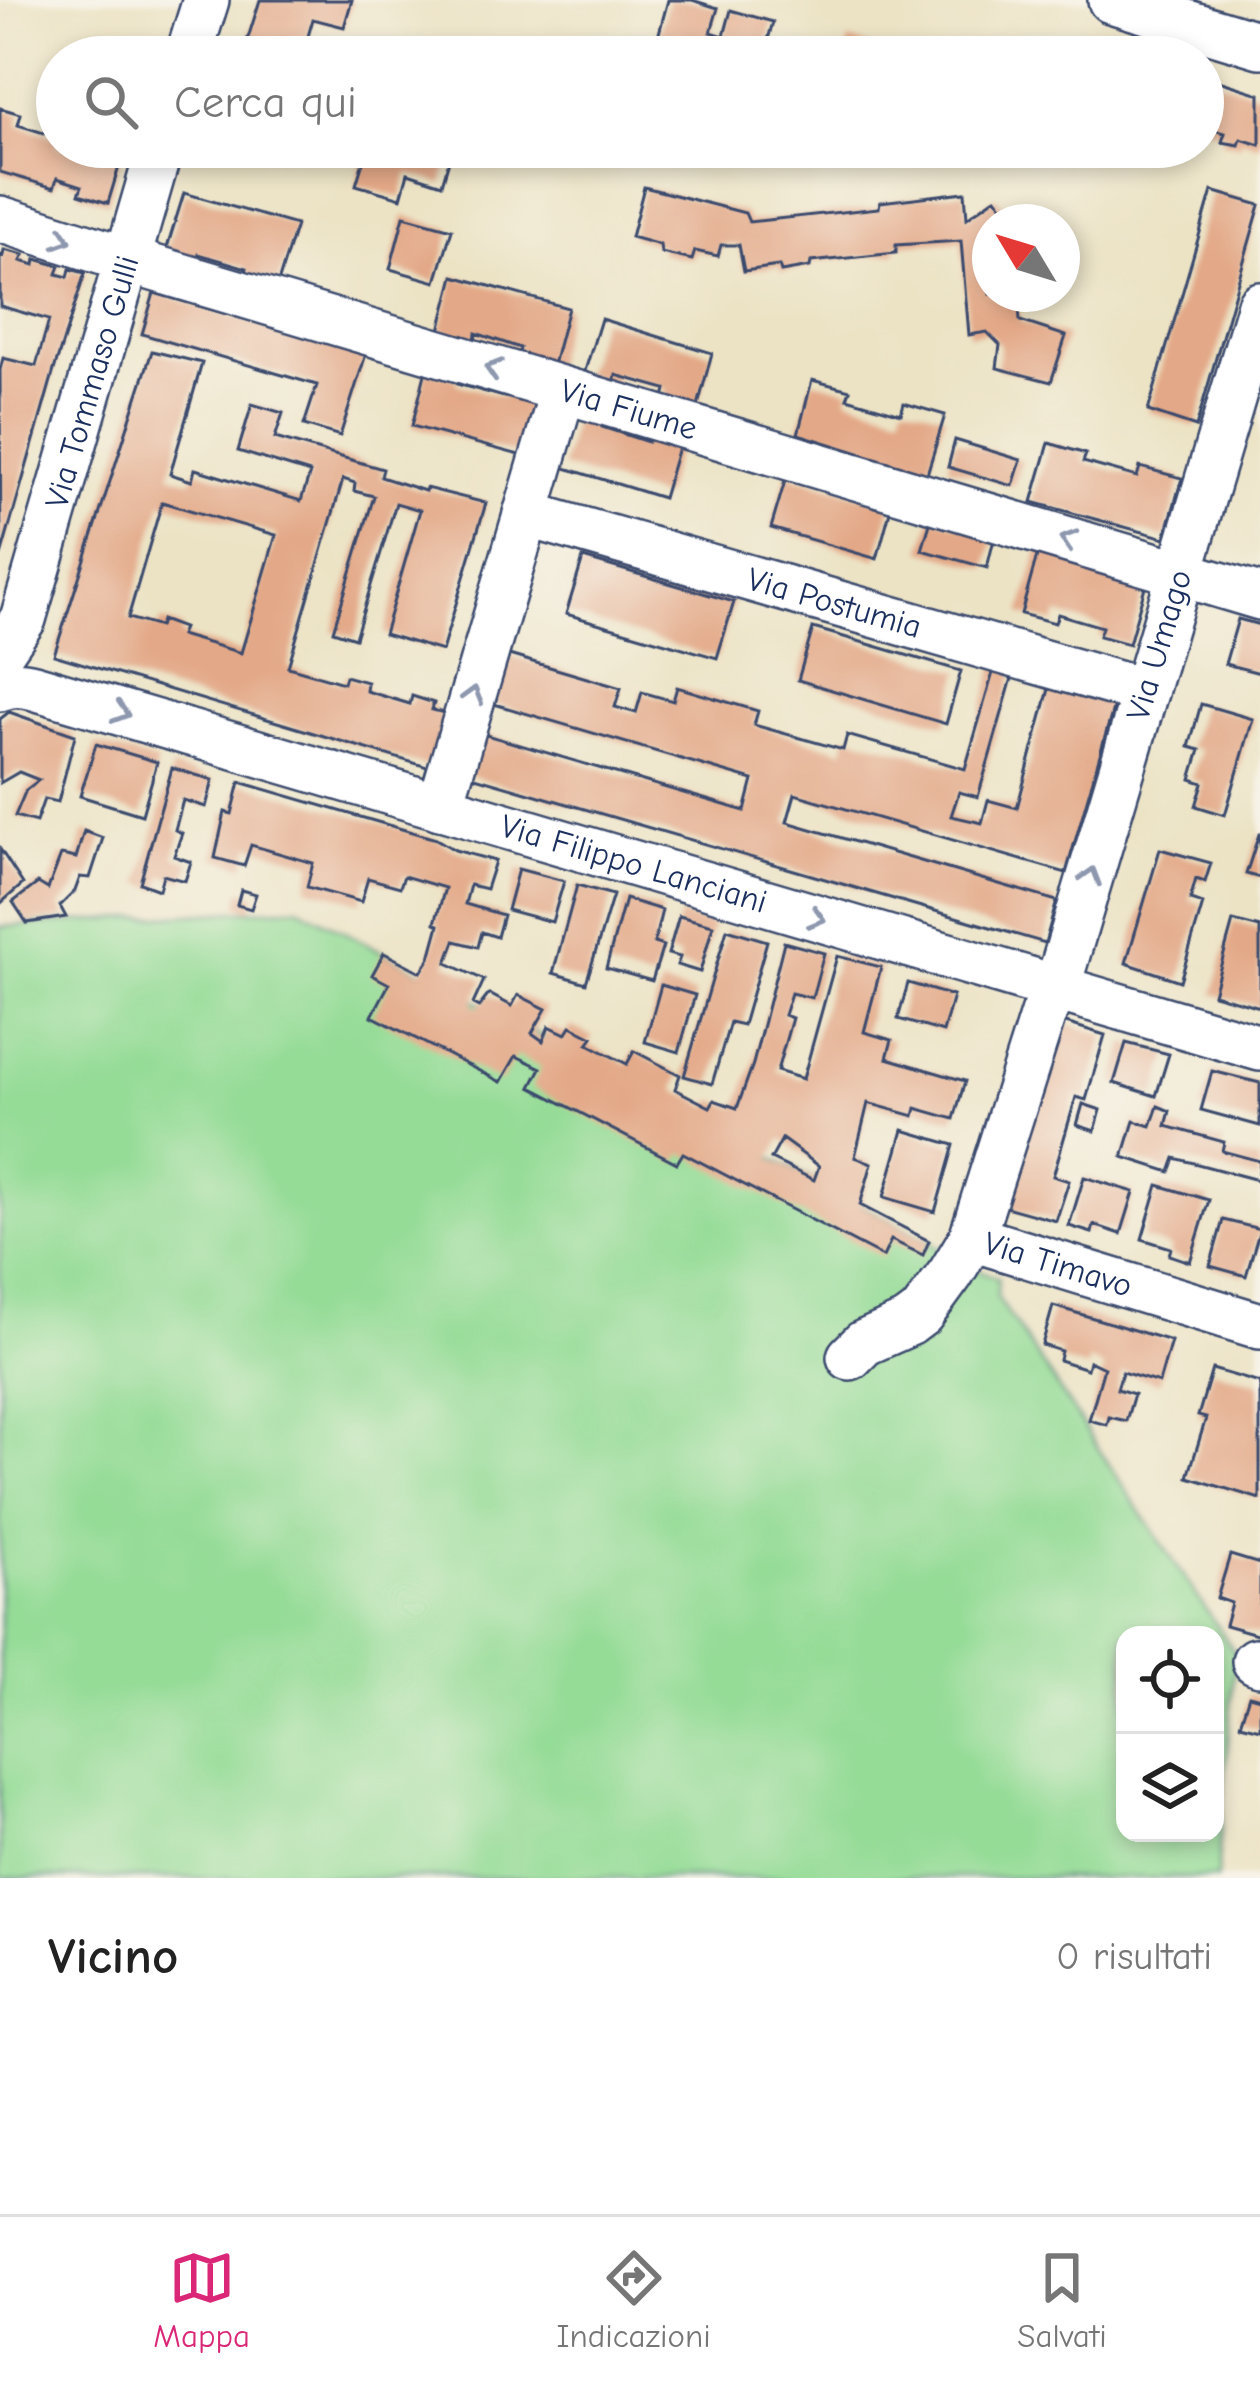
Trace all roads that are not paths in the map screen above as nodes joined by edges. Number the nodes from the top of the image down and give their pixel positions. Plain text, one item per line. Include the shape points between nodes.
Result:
1 (206, 0) edge
2 (1111, 0) edge
3 (195, 36) edge
4 (1260, 45) edge
5 (153, 168) edge
6 (0, 219) edge
7 (125, 259) junction
8 (1260, 304) edge
9 (563, 390) junction
10 (526, 514) junction
11 (1180, 574) junction
12 (1260, 597) edge
13 (11, 666) edge
14 (1145, 692) junction
15 (440, 807) junction
16 (1057, 988) junction
17 (1260, 1048) edge
18 (972, 1238) junction
19 (1260, 1326) edge
20 (850, 1357) dead end

1 - 3 street
2 - 4 street
5 - 7 street, Via Tommaso Gulli
6 -> 7 street, Via Fiume
9 -> 7 street, Via Fiume
7 - 13 street, Via Tommaso Gulli
8 - 11 street, Via Umago
9 - 10 street
11 -> 9 street, Via Fiume
10 - 14 street, Via Postumia
15 -> 10 street
11 - 12 street, Via Fiume
11 - 14 street, Via Umago
13 -> 15 street, Via Filippo Lanciani
16 -> 14 street, Via Umago
15 -> 16 street, Via Filippo Lanciani
16 - 17 street, Via Filippo Lanciani
16 - 18 street, Via Timavo
18 - 19 street, Via Timavo
18 - 20 street via 922,1314

